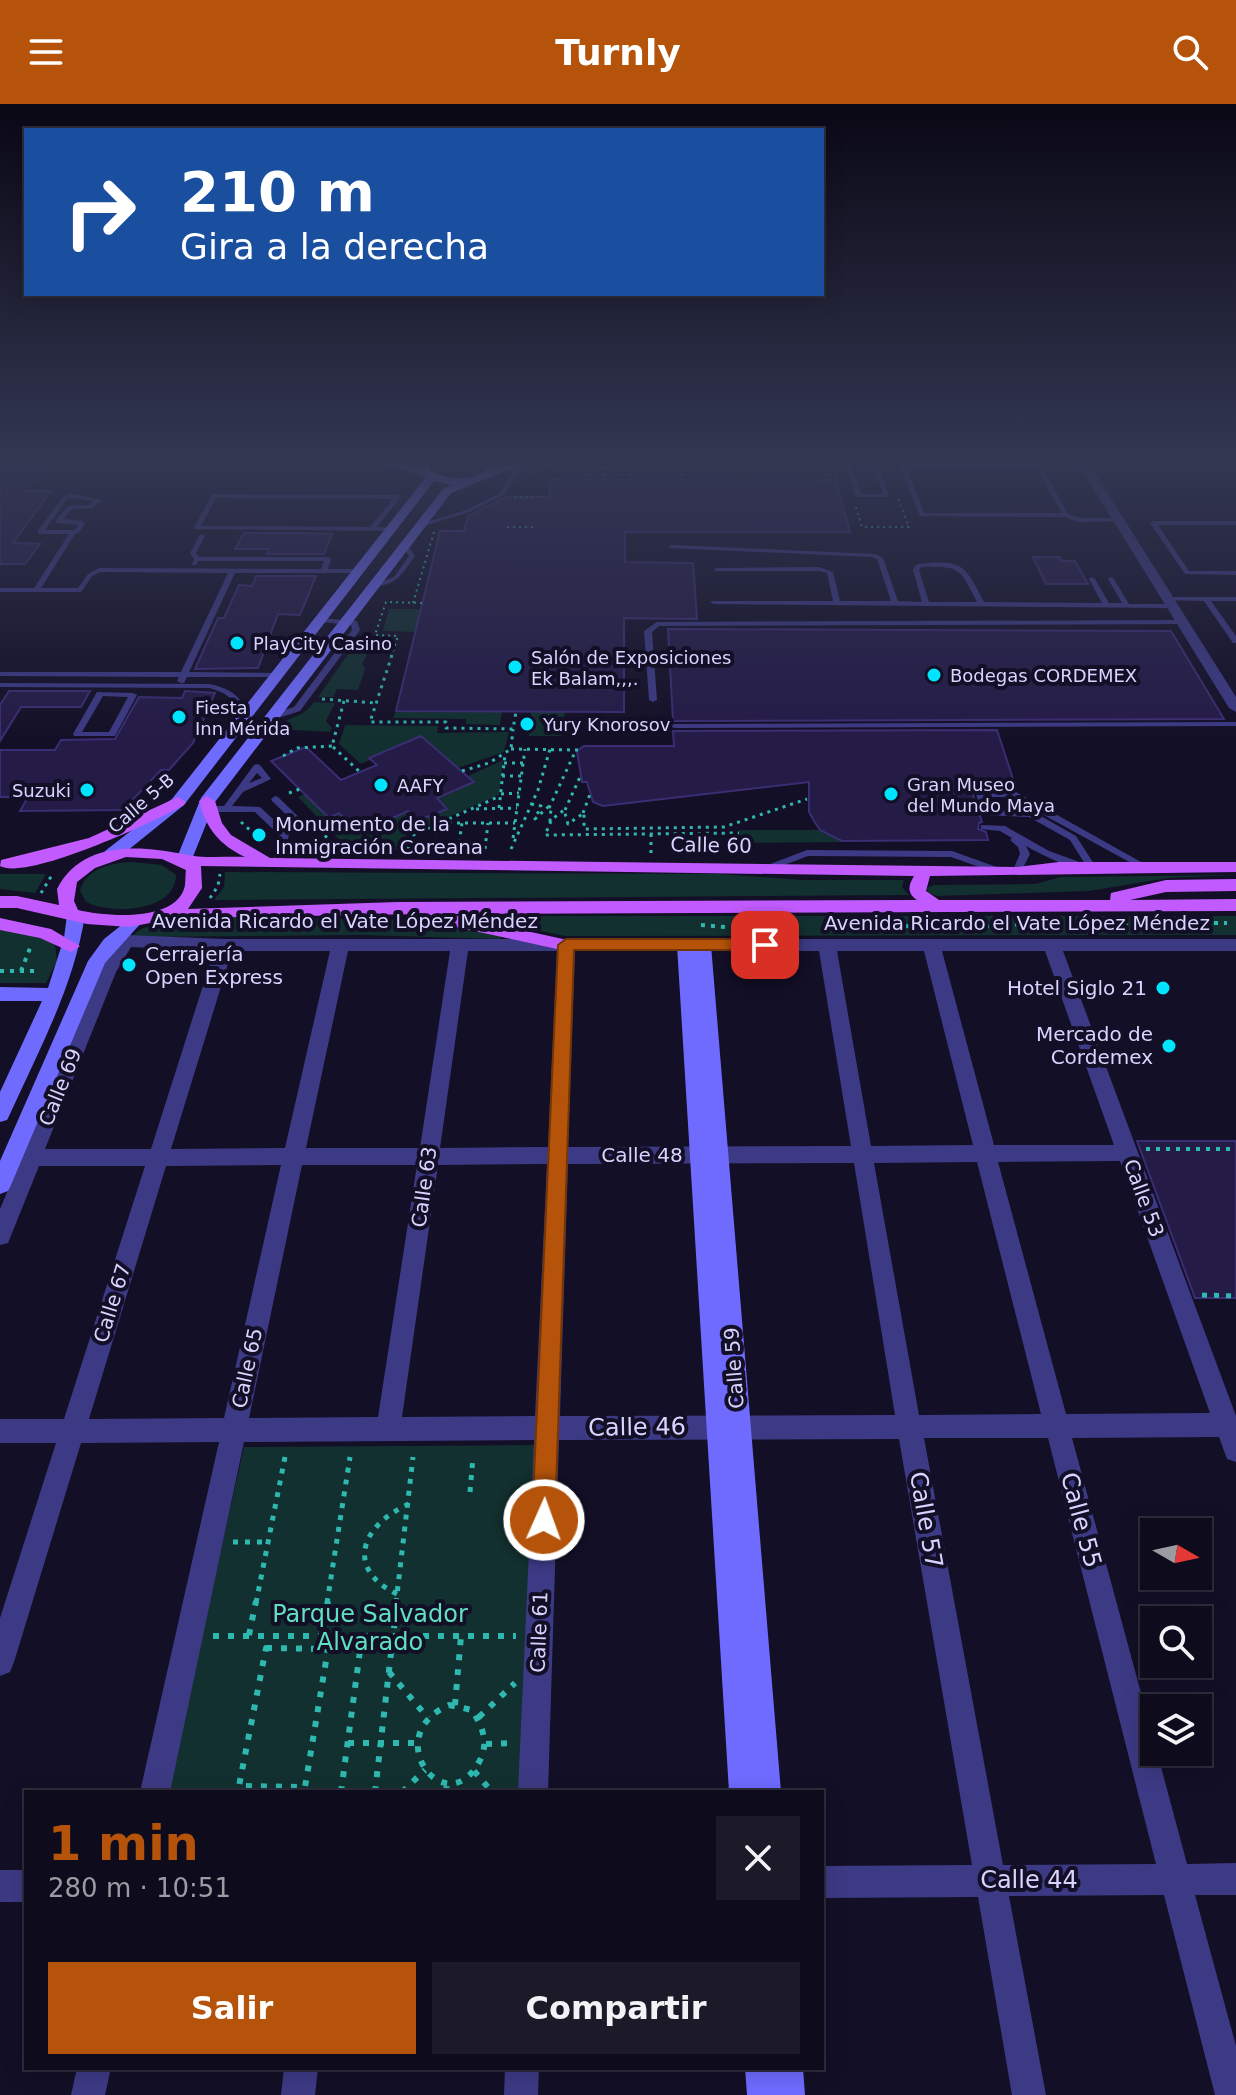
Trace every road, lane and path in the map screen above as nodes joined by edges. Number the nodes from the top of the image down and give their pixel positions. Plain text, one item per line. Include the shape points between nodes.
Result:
1 (59, 555) edge
2 (194, 555) edge
3 (373, 555) edge
4 (398, 555) edge
5 (427, 555) edge
6 (871, 555) edge
7 (1140, 555) edge
8 (1175, 555) edge
9 (197, 559) junction
10 (191, 570) junction
11 (717, 570) dead end
12 (232, 571) junction
13 (324, 571) junction
14 (360, 571) junction
15 (1236, 573) edge
16 (1092, 579) dead end
17 (1111, 579) dead end
18 (0, 590) edge
19 (36, 590) junction
20 (1206, 599) junction
21 (1236, 599) edge
22 (714, 602) dead end
23 (1170, 602) junction
24 (413, 603) junction
25 (422, 603) dead end
26 (837, 603) junction
27 (981, 603) junction
28 (895, 604) junction
29 (926, 604) junction
30 (1106, 605) junction
31 (1126, 605) junction
32 (322, 620) junction
33 (345, 622) junction
34 (1182, 622) junction
35 (1236, 641) edge
36 (355, 644) dead end
37 (394, 647) junction
38 (0, 674) edge
39 (184, 675) junction
40 (278, 675) junction
41 (0, 685) edge
42 (134, 685) junction
43 (179, 685) junction
44 (128, 695) junction
45 (315, 699) dead end
46 (653, 700) dead end
47 (344, 701) junction
48 (376, 703) junction
49 (1236, 708) edge
50 (516, 712) dead end
51 (245, 717) junction
52 (1236, 724) edge
53 (674, 726) dead end
54 (513, 729) junction
55 (332, 746) junction
56 (511, 749) junction
57 (525, 749) junction
58 (550, 749) junction
59 (505, 753) junction
60 (283, 756) dead end
61 (504, 763) junction
62 (523, 763) junction
63 (462, 771) dead end
64 (360, 772) dead end
65 (502, 776) junction
66 (521, 776) junction
67 (580, 777) dead end
68 (300, 789) dead end
69 (241, 790) dead end
70 (519, 793) junction
71 (590, 794) dead end
72 (500, 795) junction
73 (279, 798) joint
74 (807, 799) dead end
75 (178, 802) junction
76 (531, 804) junction
77 (214, 807) junction
78 (499, 808) junction
79 (517, 808) junction
80 (549, 808) junction
81 (472, 809) junction
82 (565, 810) junction
83 (289, 813) junction
84 (583, 813) junction
85 (551, 821) junction
86 (241, 822) dead end
87 (271, 822) junction
88 (439, 823) junction
89 (462, 823) junction
90 (488, 823) junction
91 (515, 823) junction
92 (310, 828) joint
93 (651, 831) junction
94 (739, 833) dead end
95 (229, 841) junction
96 (651, 844) dead end
97 (485, 849) dead end
98 (408, 850) dead end
99 (432, 850) dead end
100 (458, 850) dead end
101 (345, 854) dead end
102 (111, 855) junction
103 (184, 860) junction
104 (4, 864) edge
105 (87, 864) junction
106 (277, 864) junction
107 (1087, 867) junction
108 (1145, 867) junction
109 (1236, 867) edge
110 (768, 868) junction
111 (925, 871) junction
112 (220, 872) dead end
113 (1010, 872) junction
114 (52, 875) dead end
115 (1236, 885) edge
116 (40, 894) dead end
117 (208, 900) dead end
118 (0, 902) edge
119 (1236, 905) edge
120 (1082, 906) junction
121 (937, 907) junction
122 (398, 908) junction
123 (74, 915) junction
124 (164, 916) junction
125 (0, 924) edge
126 (129, 931) junction
127 (35, 934) dead end
128 (225, 945) junction
129 (340, 945) junction
130 (460, 945) junction
131 (566, 945) junction
132 (694, 945) junction
133 (827, 945) junction
134 (931, 945) junction
135 (1052, 945) junction
136 (1236, 945) edge
137 (71, 946) junction
138 (0, 971) edge
139 (21, 971) junction
140 (38, 971) dead end
141 (0, 994) edge
142 (52, 995) junction
143 (0, 1114) edge
144 (1236, 1149) edge
145 (1127, 1150) junction
146 (864, 1154) junction
147 (985, 1154) junction
148 (709, 1155) junction
149 (429, 1156) junction
150 (558, 1156) junction
151 (158, 1157) junction
152 (294, 1157) junction
153 (22, 1158) junction
154 (0, 1185) edge
155 (0, 1236) edge
156 (1179, 1295) junction
157 (1236, 1296) edge
158 (1227, 1425) junction
159 (729, 1426) junction
160 (1057, 1426) junction
161 (909, 1427) junction
162 (547, 1429) junction
163 (234, 1430) junction
164 (388, 1430) junction
165 (0, 1431) edge
166 (72, 1431) junction
167 (1236, 1450) edge
168 (285, 1457) dead end
169 (350, 1457) dead end
170 (413, 1457) dead end
171 (473, 1457) dead end
172 (470, 1492) dead end
173 (409, 1504) junction
174 (230, 1542) dead end
175 (269, 1542) junction
176 (398, 1594) junction
177 (210, 1636) dead end
178 (249, 1636) junction
179 (322, 1636) junction
180 (362, 1636) junction
181 (393, 1636) junction
182 (461, 1636) junction
183 (523, 1636) dead end
184 (320, 1649) junction
185 (0, 1662) edge
186 (389, 1672) junction
187 (521, 1677) dead end
188 (455, 1705) junction
189 (479, 1717) junction
190 (428, 1718) junction
191 (348, 1743) junction
192 (380, 1743) junction
193 (418, 1743) junction
194 (518, 1743) dead end
195 (486, 1744) junction
196 (425, 1770) junction
197 (474, 1771) junction
198 (447, 1783) junction
199 (297, 1789) edge
200 (155, 1790) edge
201 (341, 1790) edge
202 (375, 1790) edge
203 (404, 1790) edge
204 (446, 1790) edge
205 (490, 1790) edge
206 (533, 1790) edge
207 (744, 1790) edge
208 (766, 1790) edge
209 (1175, 1879) junction
210 (1236, 1879) edge
211 (990, 1881) junction
212 (824, 1882) edge
213 (0, 1886) edge
214 (24, 1886) edge
215 (94, 2070) edge
216 (301, 2070) edge
217 (522, 2070) edge
218 (762, 2070) edge
219 (786, 2070) edge
220 (88, 2095) edge
221 (298, 2095) edge
222 (521, 2095) edge
223 (764, 2095) edge
224 (788, 2095) edge
225 (1029, 2095) edge
226 (1232, 2095) edge

1 - 19 lane
2 - 9 lane
3 - 14 street, Calle 5-B
4 - 33 street
5 - 24 path
6 - 28 lane via 880,558
7 - 23 street
8 - 15 lane via 1187,573
9 - 10 lane
9 - 13 lane via 328,559
10 - 12 lane
10 - 19 lane via 99,570 80,590
11 - 26 lane via 830,572
12 - 13 lane
12 - 39 lane
13 - 14 lane
14 - 32 street, Calle 5-B
16 - 30 lane
17 - 31 lane
18 - 19 lane
20 - 21 lane
20 - 23 lane
20 - 35 lane
22 - 26 lane
23 - 31 lane
23 - 34 street
24 - 25 path
24 - 37 path via 386,602 375,635 398,636
26 - 28 lane
27 - 29 lane
27 - 29 lane via 963,568 919,565
27 - 30 lane
28 - 29 lane
30 - 31 lane
32 - 33 lane
32 - 40 street, Calle 5-B
33 - 77 street via 272,717
34 - 46 lane via 664,623 648,631
34 - 49 street
36 - 37 path
37 - 48 path
38 - 39 lane
39 - 40 lane
39 - 43 lane
40 - 51 street, Calle 5-B
41 - 42 lane
42 - 43 lane
42 - 44 lane
43 - 51 lane via 227,690 241,702
44 - 44 lane via 100,694 77,734 112,734 133,695
45 - 47 path
47 - 48 path
47 - 55 path
48 - 54 path via 370,722
50 - 54 path
51 - 75 street, Calle 5-B
52 - 53 lane
54 - 56 path
55 - 60 path via 307,745
55 - 64 path
56 - 57 path
56 - 59 path
57 - 58 path
57 - 62 path
58 - 76 path
58 - 80 path via 577,750
59 - 61 path
59 - 63 path
61 - 62 path
61 - 65 path
62 - 66 path
65 - 66 path
65 - 72 path
66 - 70 path
67 - 82 path
68 - 73 path
69 - 77 lane
70 - 72 path
70 - 79 path
71 - 84 path
72 - 78 path
72 - 81 path
73 - 83 lane
74 - 93 path via 724,827
75 - 102 street, Calle 5-B
75 - 104 main road via 99,843
76 - 80 path via 541,806 535,819
76 - 91 path via 511,849
77 - 87 lane via 257,809
77 - 95 main road via 213,825
77 - 103 street
78 - 79 path
78 - 81 path
79 - 91 path
80 - 85 path
81 - 88 path
82 - 84 path via 568,824
82 - 85 path
83 - 87 lane
83 - 92 lane
84 - 93 path via 584,829
85 - 93 path via 545,835
86 - 95 path via 251,831
87 - 106 lane via 285,835
88 - 89 path
88 - 98 path via 411,836
88 - 99 path
89 - 90 path
89 - 100 path
90 - 91 path
90 - 97 path
92 - 101 path
93 - 94 path
93 - 96 path
95 - 106 main road
102 - 103 main road, Calle 60 via 154,852
102 - 105 main road, Calle 60
103 - 106 main road, Calle 60
103 - 124 main road via 194,868 194,886
104 - 105 main road
105 - 123 main road via 64,890 65,904
106 - 110 main road, Calle 60
107 - 108 main road, Calle 60
107 - 108 lane via 1073,838 1031,814 986,813 980,794 1013,794
107 - 113 main road, Calle 60
107 - 113 lane via 1046,853 1002,828 985,831 1022,846 1025,854
108 - 109 main road, Calle 60
110 - 111 main road, Calle 60
110 - 113 lane via 807,853 952,854
111 - 113 main road, Calle 60
111 - 121 main road via 918,893
112 - 117 path
114 - 116 path
115 - 120 main road via 1166,886
118 - 123 main road, Avenida Ricardo el Vate López Méndez
119 - 120 main road, Avenida Ricardo el Vate López Méndez
120 - 121 main road, Avenida Ricardo el Vate López Méndez
121 - 122 main road, Avenida Ricardo el Vate López Méndez
122 - 124 main road, Avenida Ricardo el Vate López Méndez
122 - 131 main road
123 - 126 main road, Avenida Ricardo el Vate López Méndez
123 - 137 street
124 - 126 main road, Avenida Ricardo el Vate López Méndez
125 - 137 main road via 45,933
126 - 128 street, Avenida Ricardo el Vate López Méndez
126 - 153 street, Calle 69 via 57,1074
127 - 139 path
128 - 129 street, Avenida Ricardo el Vate López Méndez
128 - 151 street, Calle 67
129 - 130 street, Avenida Ricardo el Vate López Méndez
129 - 152 street, Calle 65
130 - 131 street, Avenida Ricardo el Vate López Méndez
130 - 149 street, Calle 63
131 - 132 street, Avenida Ricardo el Vate López Méndez
131 - 150 street, Calle 61
132 - 133 street, Avenida Ricardo el Vate López Méndez
132 - 148 street, Calle 59
133 - 134 street, Avenida Ricardo el Vate López Méndez
133 - 146 street, Calle 57
134 - 135 street, Avenida Ricardo el Vate López Méndez
134 - 147 street, Calle 55
135 - 136 street, Avenida Ricardo el Vate López Méndez
135 - 145 street, Calle 53
137 - 142 street
138 - 139 path
139 - 140 path
141 - 142 street
142 - 143 street
144 - 145 path
145 - 147 street, Calle 48
145 - 156 street, Calle 53
146 - 147 street, Calle 48
146 - 148 street, Calle 48
146 - 161 street, Calle 57
147 - 160 street, Calle 55
148 - 150 street, Calle 48
148 - 159 street, Calle 59
149 - 150 street, Calle 48
149 - 152 street, Calle 48
149 - 164 street, Calle 63
150 - 162 street, Calle 61
151 - 152 street, Calle 48
151 - 153 street, Calle 48
151 - 166 street, Calle 67
152 - 163 street, Calle 65
153 - 154 street, Calle 69
153 - 155 street, Calle 69
156 - 157 path
156 - 158 street, Calle 53
158 - 160 street, Calle 46
158 - 167 street, Calle 53
159 - 161 street, Calle 46
159 - 162 street, Calle 46
159 - 207 street, Calle 59
159 - 208 street, Calle 59
160 - 161 street, Calle 46
160 - 209 street, Calle 55
161 - 211 street, Calle 57
162 - 164 street, Calle 46
162 - 206 street, Calle 61
163 - 164 street, Calle 46
163 - 166 street, Calle 46
163 - 200 street, Calle 65
165 - 166 street, Calle 46
166 - 185 street, Calle 67
168 - 175 path
169 - 179 path
170 - 173 path
171 - 172 path
173 - 176 path
173 - 176 path via 394,1508 372,1527 364,1555 373,1581
174 - 175 path
175 - 178 path
176 - 181 path
177 - 178 path
178 - 179 path
179 - 180 path
179 - 184 path
180 - 181 path
180 - 191 path
181 - 182 path
181 - 186 path
182 - 183 path
182 - 188 path
184 - 199 path via 328,1649 305,1787
184 - 199 path via 266,1648 239,1786
186 - 190 path
186 - 192 path
187 - 189 path
188 - 189 path
188 - 190 path
189 - 195 path
190 - 193 path
191 - 192 path
191 - 201 path
192 - 193 path
192 - 202 path
193 - 196 path
194 - 195 path
195 - 197 path
196 - 198 path
196 - 203 path
197 - 198 path
197 - 205 path
198 - 204 path
209 - 210 street, Calle 44
209 - 211 street, Calle 44
209 - 226 street, Calle 55
211 - 212 street, Calle 44
211 - 225 street, Calle 57
213 - 214 street
215 - 220 street
216 - 221 street
217 - 222 street
218 - 223 street
219 - 224 street

